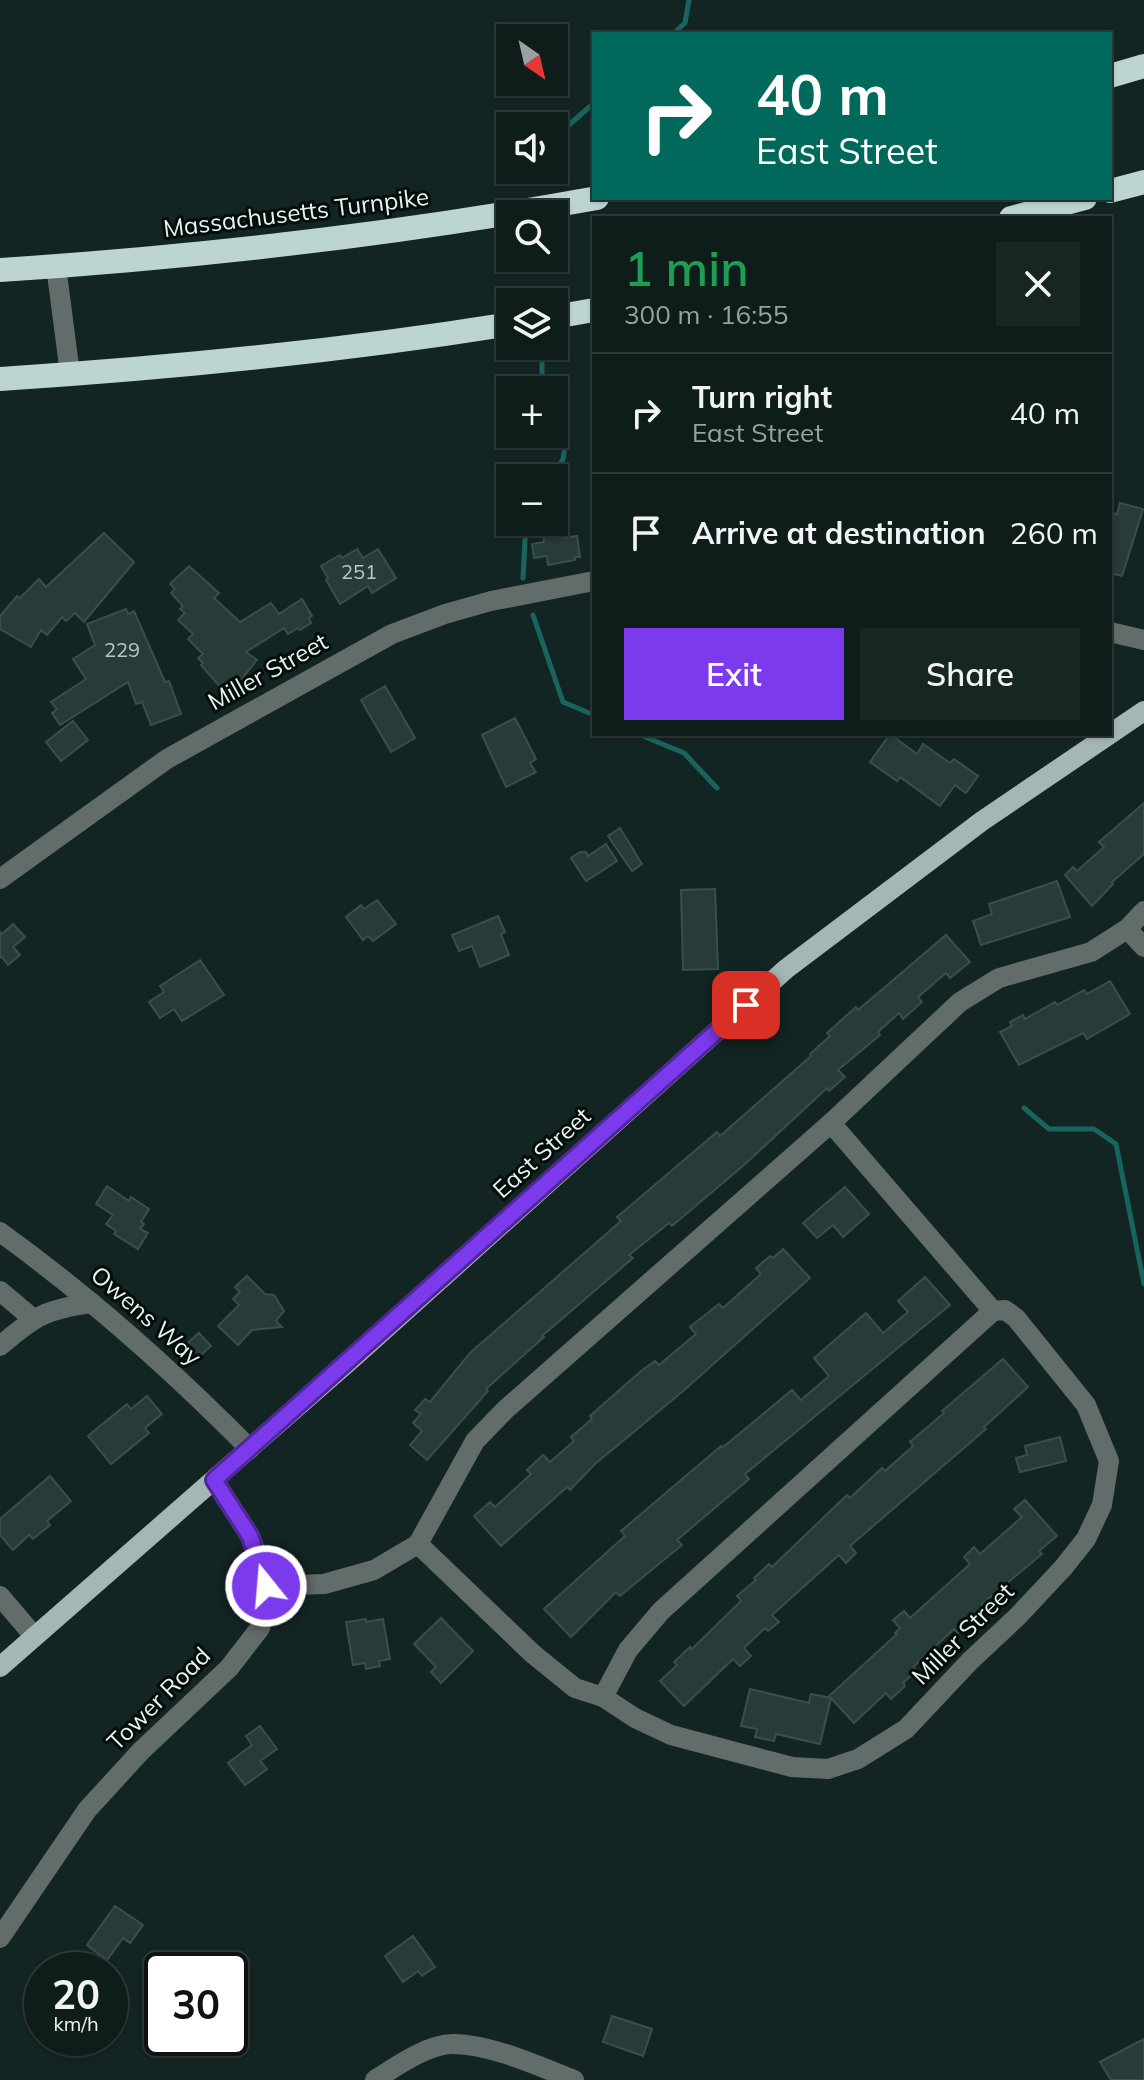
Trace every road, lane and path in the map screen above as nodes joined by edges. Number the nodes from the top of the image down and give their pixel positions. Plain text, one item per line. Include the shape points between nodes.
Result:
1 (1144, 66) edge
2 (1112, 75) edge
3 (1144, 182) edge
4 (1112, 190) edge
5 (592, 199) edge
6 (1078, 200) edge
7 (1018, 216) edge
8 (56, 266) junction
9 (0, 270) edge
10 (592, 310) edge
11 (568, 315) edge
12 (496, 326) edge
13 (70, 374) junction
14 (0, 379) edge
15 (592, 581) edge
16 (1112, 632) edge
17 (1144, 640) edge
18 (1144, 711) edge
19 (1112, 733) edge
20 (1107, 736) edge
21 (0, 879) edge
22 (1144, 911) edge
23 (1127, 929) junction
24 (1144, 947) edge
25 (831, 1123) junction
26 (0, 1232) edge
27 (0, 1291) edge
28 (92, 1303) junction
29 (993, 1311) junction
30 (32, 1318) junction
31 (0, 1346) edge
32 (250, 1449) junction
33 (214, 1480) junction
34 (418, 1544) junction
35 (266, 1586) junction
36 (0, 1596) edge
37 (34, 1636) junction
38 (0, 1667) edge
39 (603, 1697) junction
40 (0, 1938) edge
41 (375, 2080) edge
42 (574, 2080) edge

1 - 2 highway
3 - 4 highway
5 - 8 highway, Massachusetts Turnpike via 315,242
6 - 7 highway
8 - 9 highway, Massachusetts Turnpike
8 - 13 street
10 - 11 highway
12 - 13 highway via 185,366
13 - 14 highway
15 - 21 street, Miller Street via 491,601 392,634 167,759
16 - 17 street
18 - 19 main road, East Street
20 - 32 main road, East Street via 982,821 786,969
22 - 23 street
23 - 24 street
23 - 25 street via 1091,952 999,978 960,1002
25 - 29 street, Miller Street
25 - 34 street via 505,1410 475,1441
26 - 28 street, Owens Way
27 - 30 street
28 - 30 street
28 - 32 street, Owens Way
29 - 39 street via 661,1611 628,1650
29 - 39 street, Miller Street via 1005,1310 1016,1318 1086,1405 1109,1461 1102,1505 1086,1539 1063,1568 906,1729 858,1759 828,1769 792,1767 671,1735
30 - 31 street
32 - 33 main road, East Street
33 - 35 street, Tower Road via 250,1536
33 - 37 main road, East Street
34 - 35 street via 374,1570 324,1584
34 - 39 street, Miller Street via 533,1654 575,1688
35 - 40 street, Tower Road via 260,1628 229,1668 87,1810
36 - 37 street
37 - 38 main road, East Street
41 - 42 street via 408,2058 452,2044 502,2053

